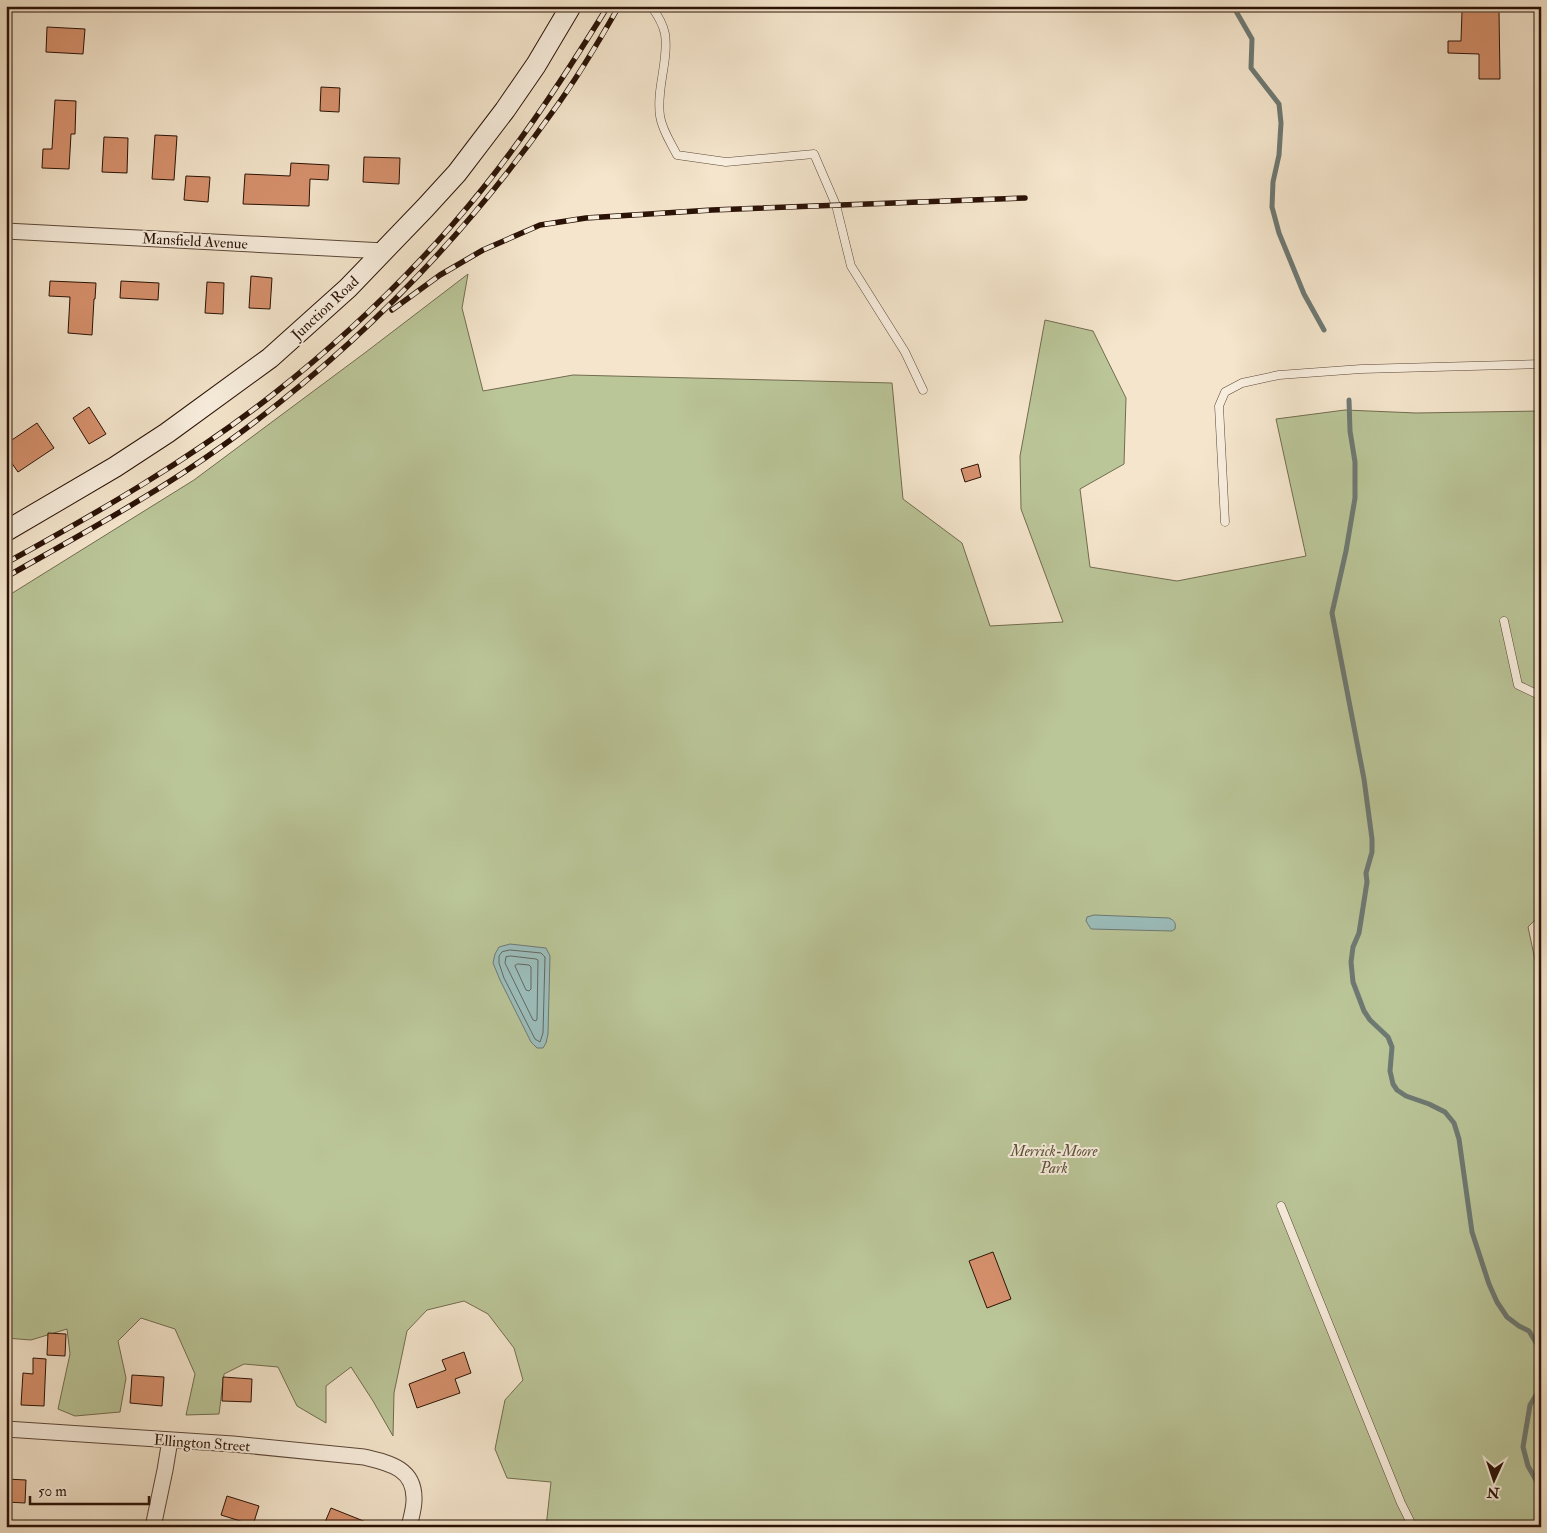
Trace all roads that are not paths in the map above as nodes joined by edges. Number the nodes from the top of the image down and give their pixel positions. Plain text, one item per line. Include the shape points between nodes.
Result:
1 (571, 6) edge
2 (651, 6) edge
3 (6, 231) edge
4 (384, 251) junction
5 (1541, 364) edge
6 (923, 390) dead end
7 (1225, 522) dead end
8 (6, 532) edge
9 (1504, 620) dead end
10 (1541, 696) edge
11 (1280, 1206) dead end
12 (6, 1429) edge
13 (170, 1440) junction
14 (153, 1527) edge
15 (409, 1527) edge
16 (1413, 1527) edge

1 - 4 street, Junction Road via 505,110 469,157
2 - 6 lane via 659,18 666,49 660,118 677,155 726,162 814,154 836,205 851,266 905,352
3 - 4 street, Mansfield Avenue
4 - 8 street, Junction Road via 270,358 167,433
5 - 7 lane via 1361,369 1279,375 1242,383 1225,392 1219,406
9 - 10 lane via 1518,685
11 - 16 lane
12 - 13 street, Ellington Street
13 - 14 street
13 - 15 street, Ellington Street via 364,1457 396,1466 406,1473 414,1487

